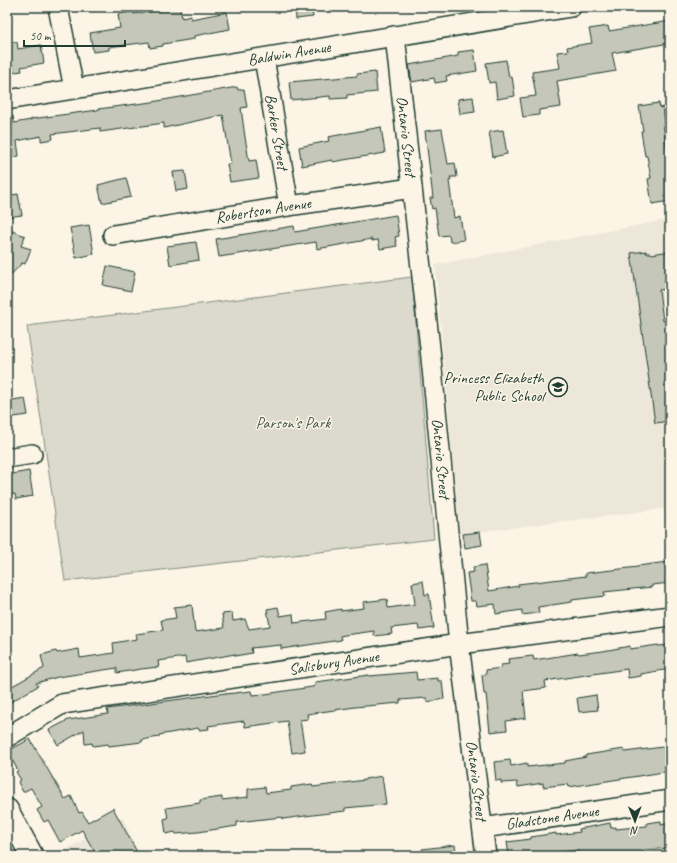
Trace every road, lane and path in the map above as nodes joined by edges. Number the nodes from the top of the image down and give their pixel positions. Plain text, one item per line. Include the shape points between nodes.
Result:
1 (58, 7) edge
2 (571, 7) edge
3 (395, 36) junction
4 (264, 58) junction
5 (74, 89) junction
6 (7, 100) edge
7 (412, 188) junction
8 (289, 206) junction
9 (113, 235) dead end
10 (32, 454) dead end
11 (7, 458) edge
12 (670, 616) edge
13 (459, 644) junction
14 (7, 737) edge
15 (670, 800) edge
16 (7, 810) edge
17 (483, 828) junction
18 (32, 856) edge
19 (486, 856) edge

1 - 5 street
2 - 3 street, Baldwin Avenue
3 - 4 street, Baldwin Avenue
3 - 7 street, Ontario Street
4 - 5 street, Baldwin Avenue
4 - 8 street, Barker Street
5 - 6 street, Baldwin Avenue
7 - 8 street, Robertson Avenue
7 - 13 street, Ontario Street
8 - 9 street, Robertson Avenue
10 - 11 street
12 - 13 street, Salisbury Avenue
13 - 14 street, Salisbury Avenue via 62,704
13 - 17 street, Ontario Street
15 - 17 street, Gladstone Avenue
16 - 18 main road
17 - 19 street, Ontario Street

